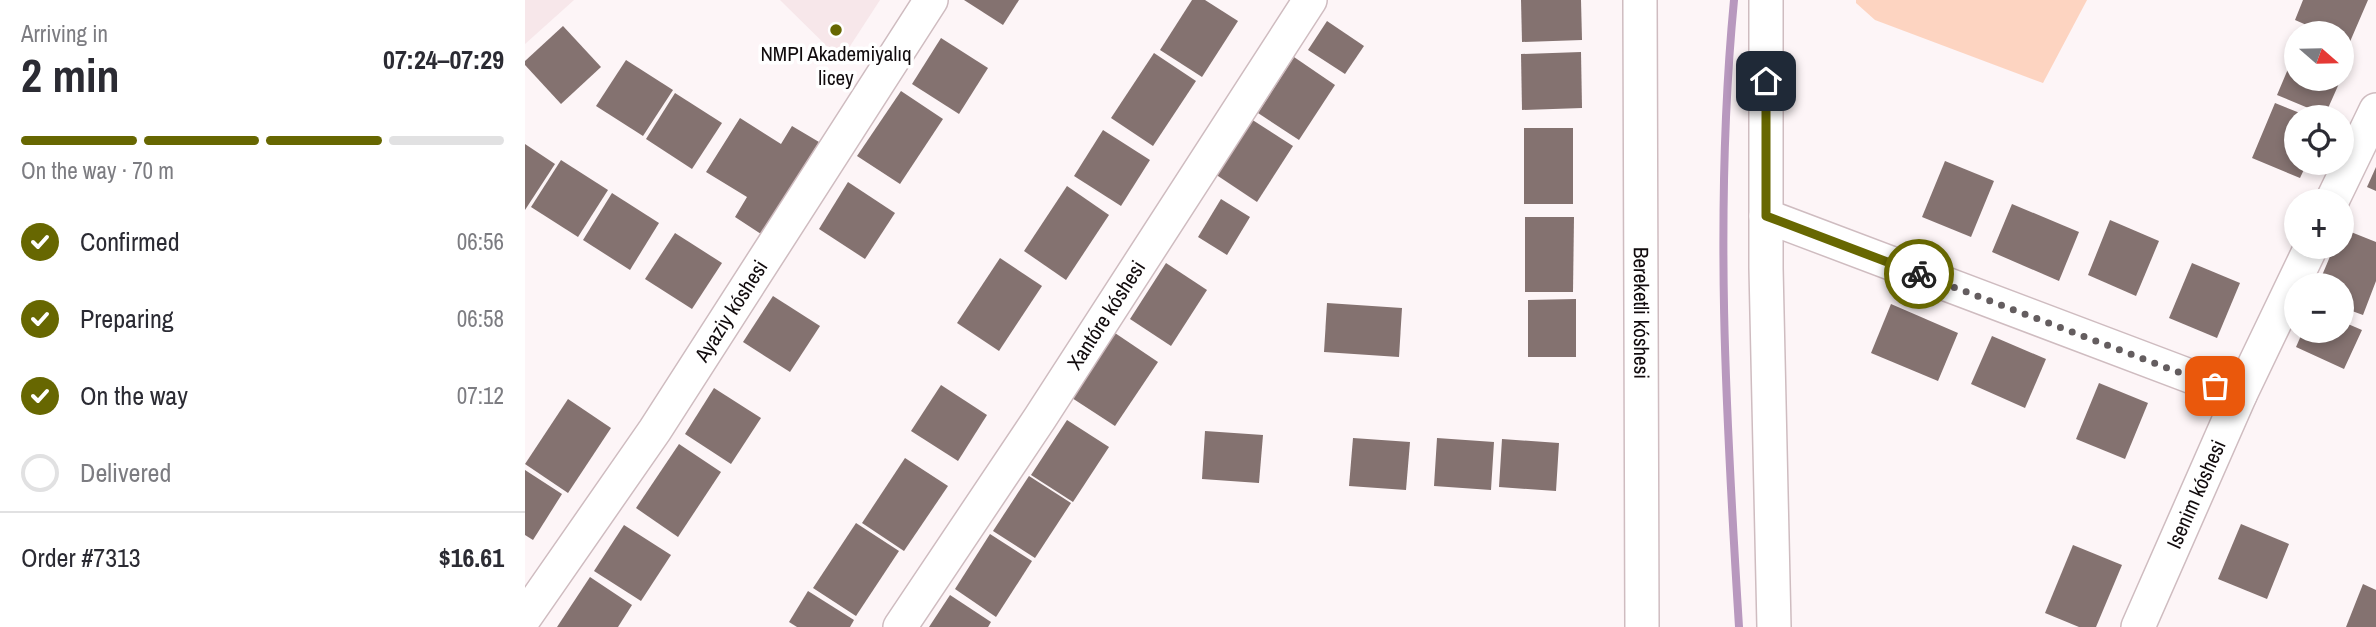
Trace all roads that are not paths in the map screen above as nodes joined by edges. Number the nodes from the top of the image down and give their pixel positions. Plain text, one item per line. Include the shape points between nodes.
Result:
1 (931, 0) edge
2 (1310, 0) edge
3 (1640, 0) edge
4 (1766, 0) edge
5 (2376, 110) edge
6 (2338, 189) edge
7 (1766, 216) junction
8 (2305, 259) edge
9 (2240, 395) junction
10 (525, 617) edge
11 (899, 627) edge
12 (1641, 627) edge
13 (1774, 627) edge
14 (2138, 627) edge

1 - 10 street, Ayaziy kóshesi via 655,430
2 - 11 street, Xantóre kóshesi
3 - 12 street, Bereketli kóshesi
4 - 7 street
5 - 6 street
7 - 9 street
7 - 13 street
8 - 9 street, Isenim kóshesi
9 - 14 street, Isenim kóshesi

